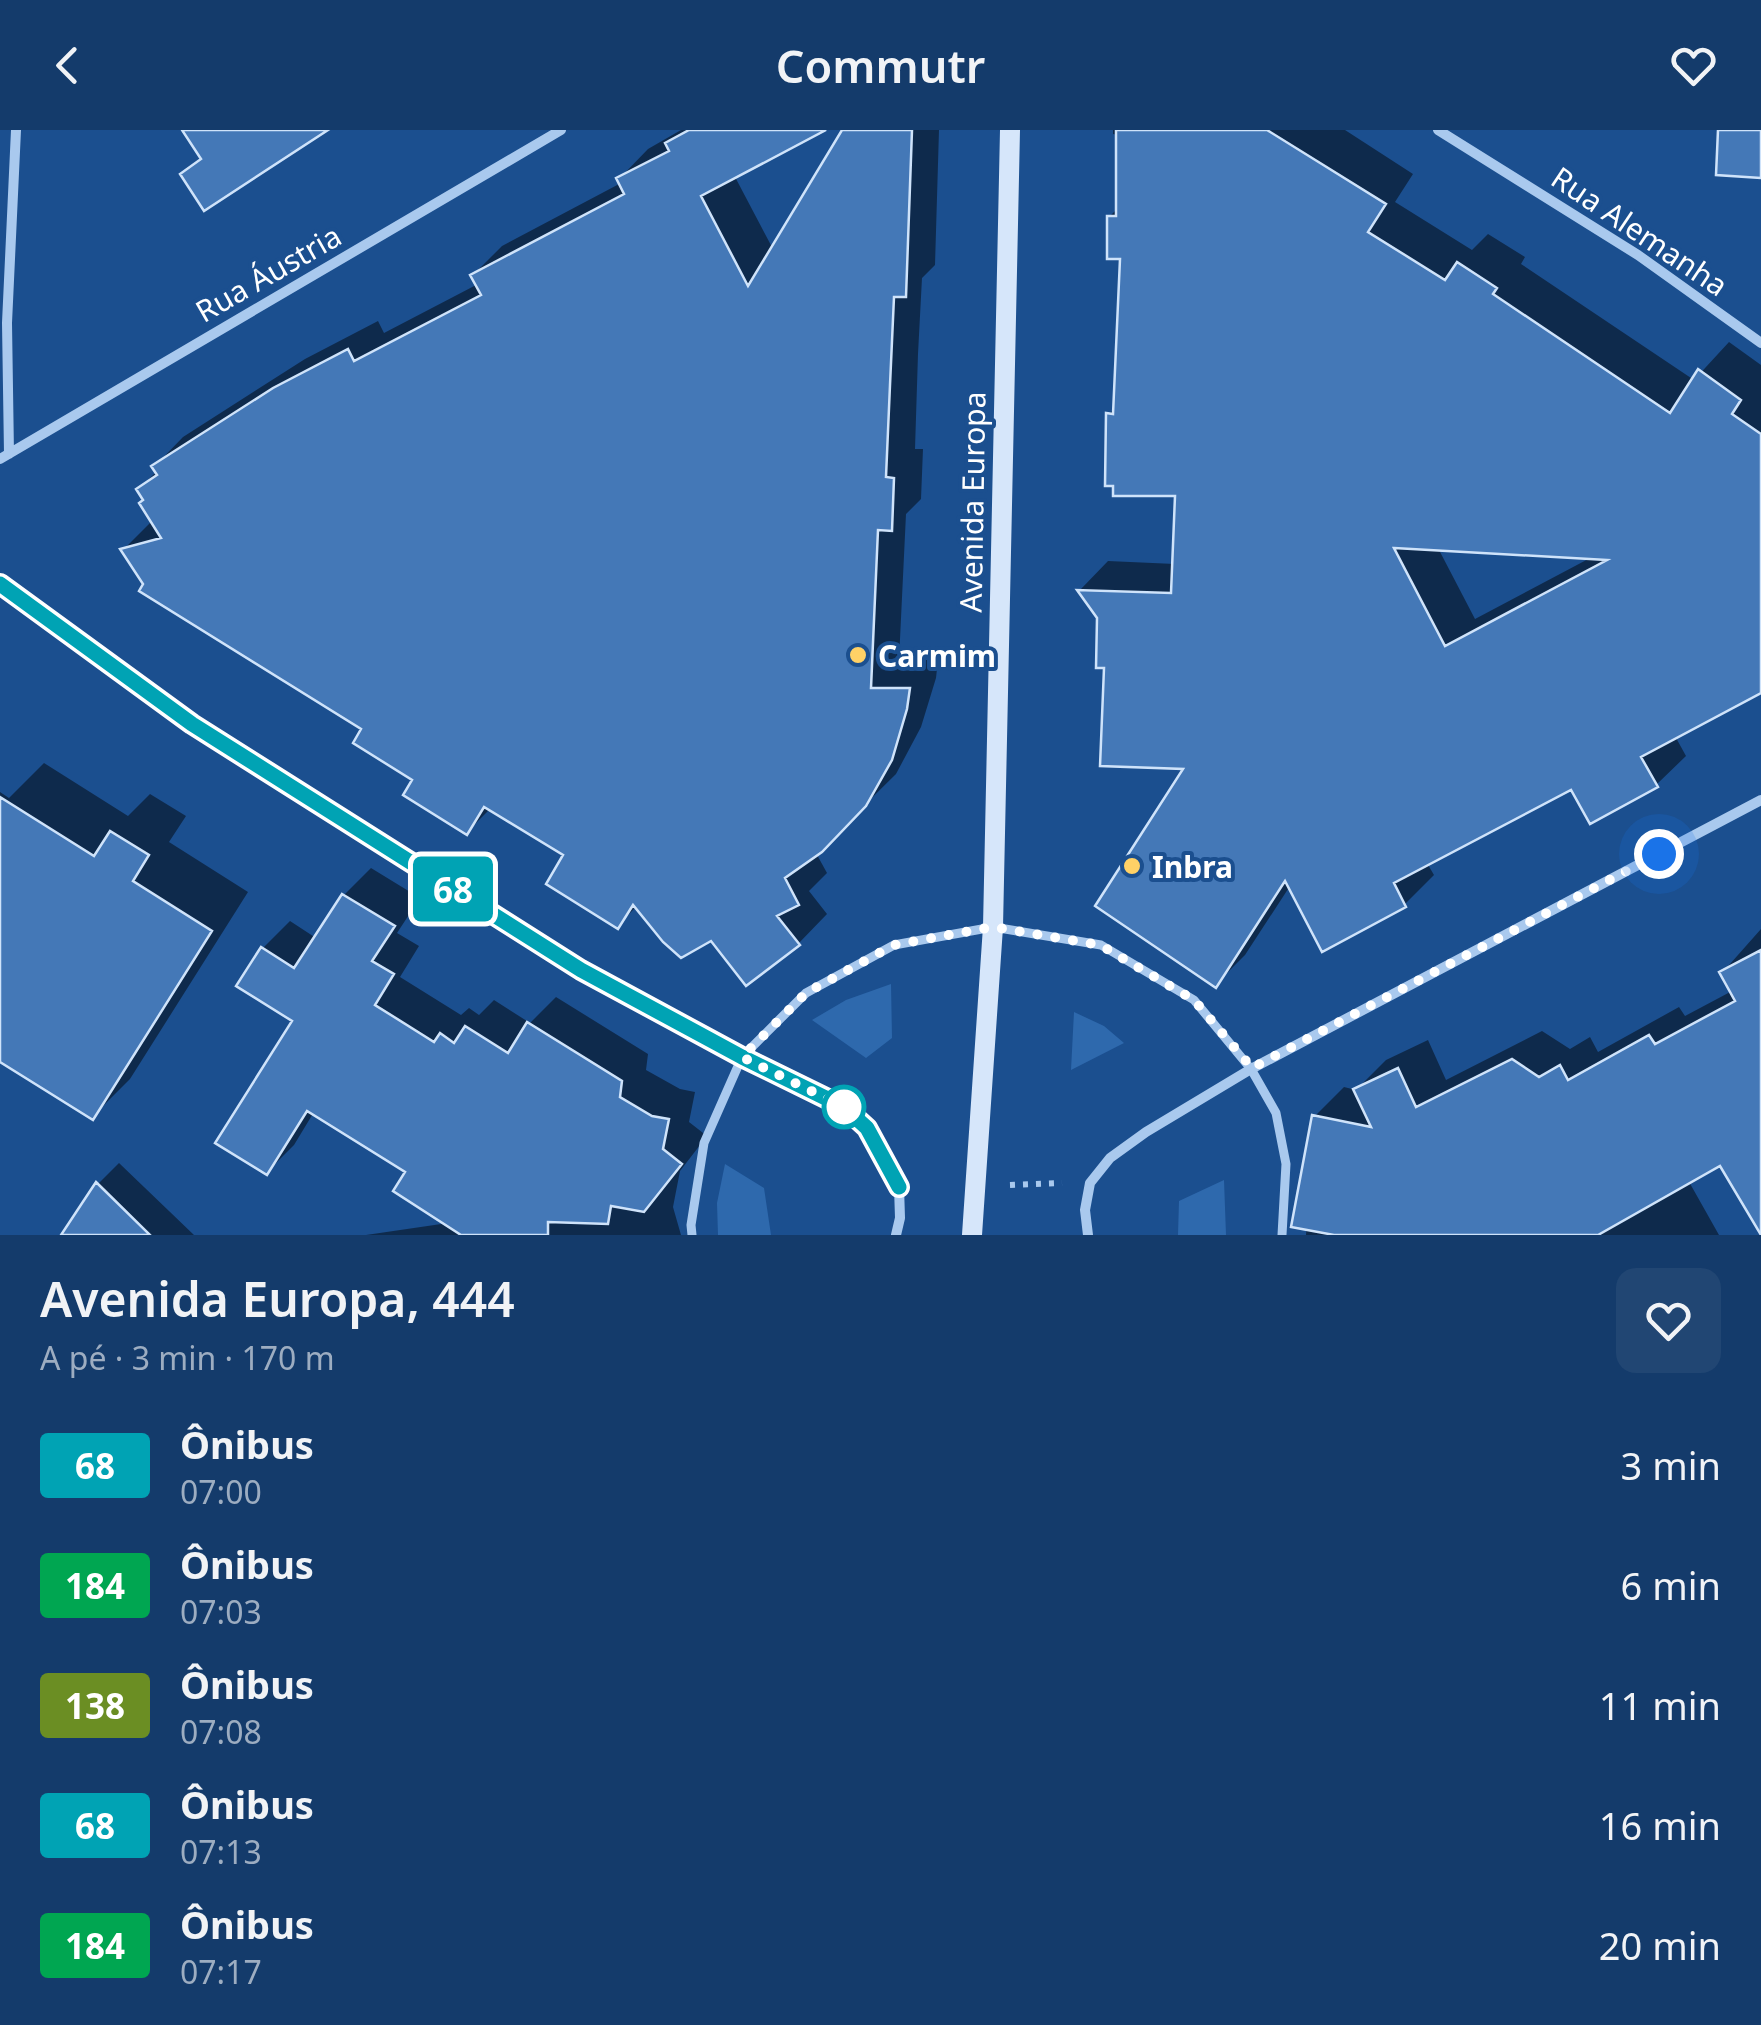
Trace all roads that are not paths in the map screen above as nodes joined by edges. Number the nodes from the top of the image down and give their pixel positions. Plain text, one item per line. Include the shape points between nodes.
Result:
1 (16, 130) edge
2 (561, 130) edge
3 (1010, 130) edge
4 (1438, 130) edge
5 (1761, 343) edge
6 (4, 457) edge
7 (0, 584) edge
8 (1761, 800) edge
9 (993, 927) junction
10 (742, 1057) junction
11 (1252, 1068) junction
12 (692, 1235) edge
13 (896, 1235) edge
14 (972, 1235) edge
15 (1088, 1235) edge
16 (1282, 1235) edge

1 - 6 street
2 - 6 street, Rua Áustria
3 - 9 main road, Avenida Europa
4 - 5 street, Rua Alemanha via 1638,255
7 - 10 street via 192,724 581,970
8 - 11 street
9 - 10 street via 894,945 806,993
9 - 11 street via 1100,945 1194,1000
9 - 14 main road, Avenida Europa
10 - 12 street via 704,1143
10 - 13 street via 844,1107 867,1128 899,1187
11 - 15 street via 1110,1158 1090,1182
11 - 16 street via 1276,1112 1286,1164

